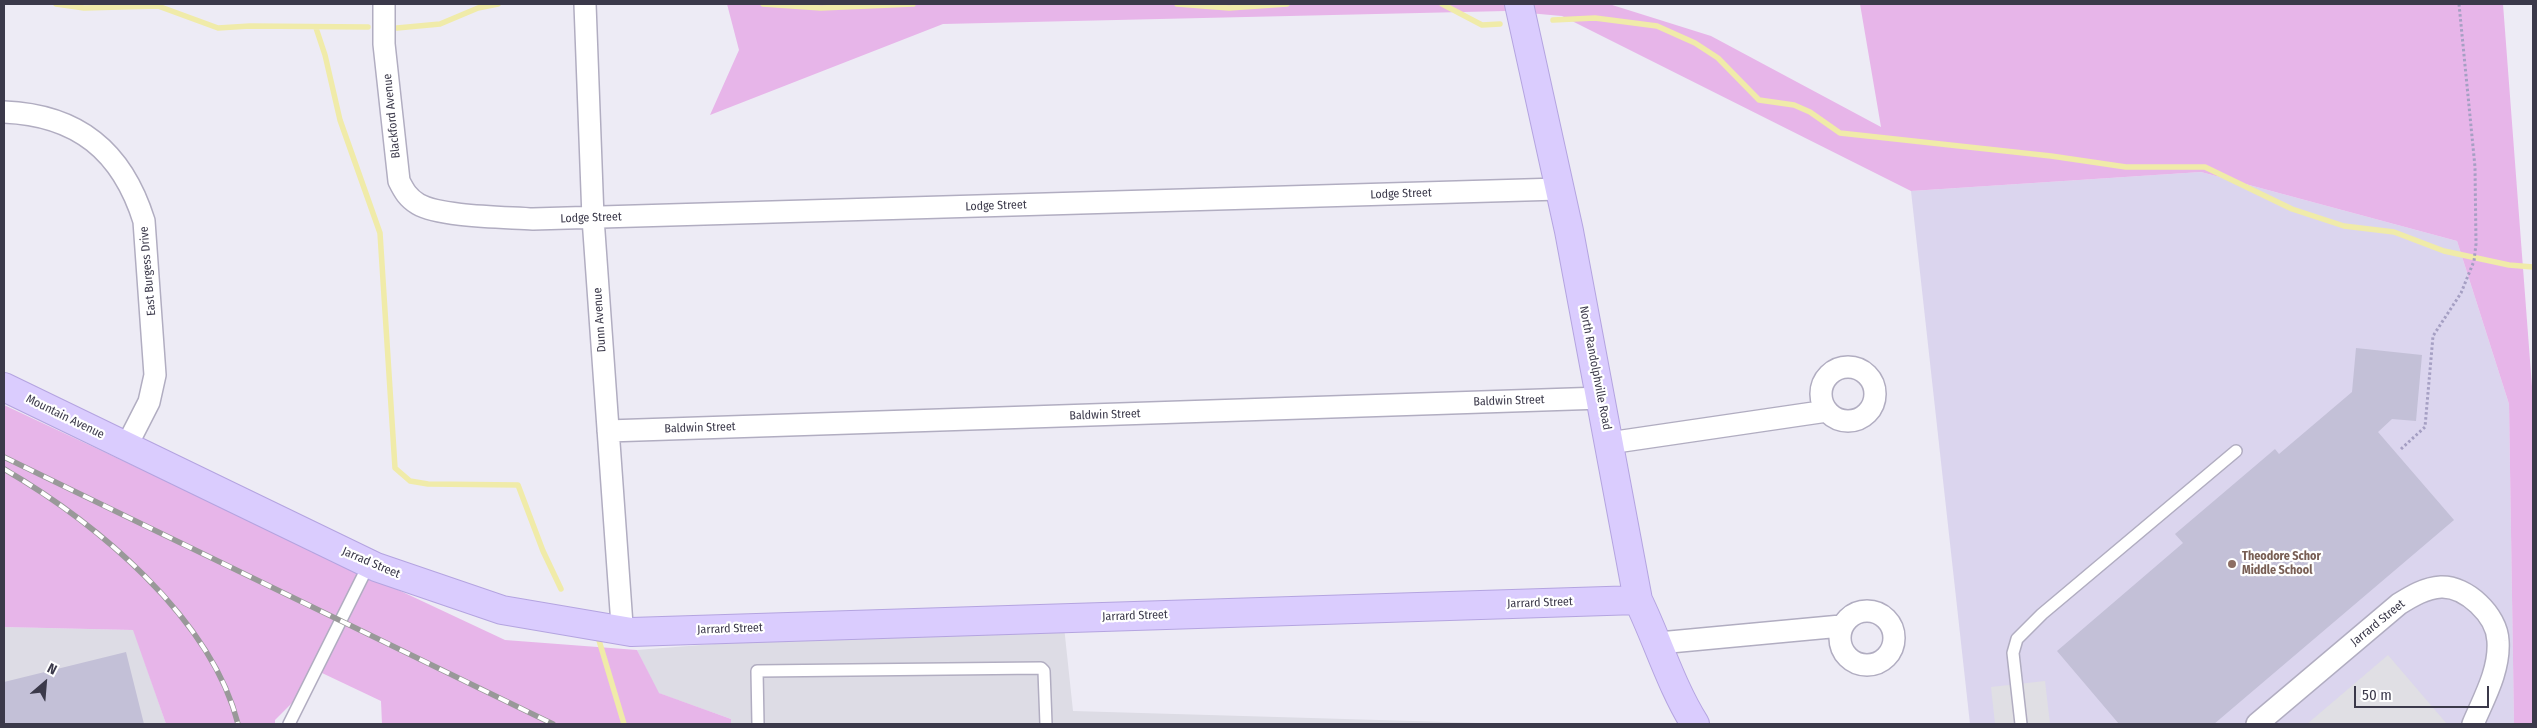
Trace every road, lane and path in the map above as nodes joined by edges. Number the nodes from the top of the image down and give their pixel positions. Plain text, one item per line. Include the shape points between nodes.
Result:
1 (384, 4) edge
2 (585, 4) edge
3 (1519, 4) edge
4 (2459, 4) edge
5 (4, 112) edge
6 (1559, 189) junction
7 (434, 209) joint
8 (593, 218) junction
9 (4, 387) edge
10 (1602, 398) junction
11 (1827, 411) dead end
12 (608, 431) junction
13 (1609, 443) junction
14 (126, 447) junction
15 (2401, 449) dead end
16 (2236, 451) dead end
17 (369, 564) junction
18 (1638, 600) junction
19 (1842, 626) dead end
20 (631, 632) junction
21 (1659, 643) junction
22 (289, 724) edge
23 (758, 724) edge
24 (1046, 724) edge
25 (1695, 724) edge
26 (2021, 724) edge
27 (2257, 724) edge
28 (2473, 724) edge

1 - 7 street, Blackford Avenue via 384,44 399,181 405,194 419,205
2 - 8 street, Dunn Avenue
3 - 6 street, North Randolphville Road
4 - 15 path via 2475,167 2474,261 2461,293 2433,336 2425,427
5 - 14 street, East Burgess Drive via 61,121 88,136 109,156 137,198 144,221 155,375 149,402
6 - 8 street, Lodge Street
6 - 10 street, North Randolphville Road
7 - 8 street, Lodge Street via 533,219
8 - 12 street, Dunn Avenue
9 - 14 street, Mountain Avenue
10 - 12 street, Baldwin Street
10 - 13 street, North Randolphville Road
11 - 13 street
12 - 20 street, Dunn Avenue via 622,624
13 - 18 street, North Randolphville Road
14 - 17 street, Jarrad Street
16 - 26 lane via 2042,614 2017,639 2013,653
17 - 20 street, Jarrad Street via 502,610
17 - 22 lane
18 - 20 street, Jarrard Street
18 - 21 street, North Randolphville Road
19 - 21 street
21 - 25 street, North Randolphville Road via 1684,706
23 - 24 lane via 757,671 1041,668 1044,671
27 - 28 street, Jarrard Street via 2399,604 2415,594 2440,587 2451,588 2477,603 2489,615 2498,638 2492,678

